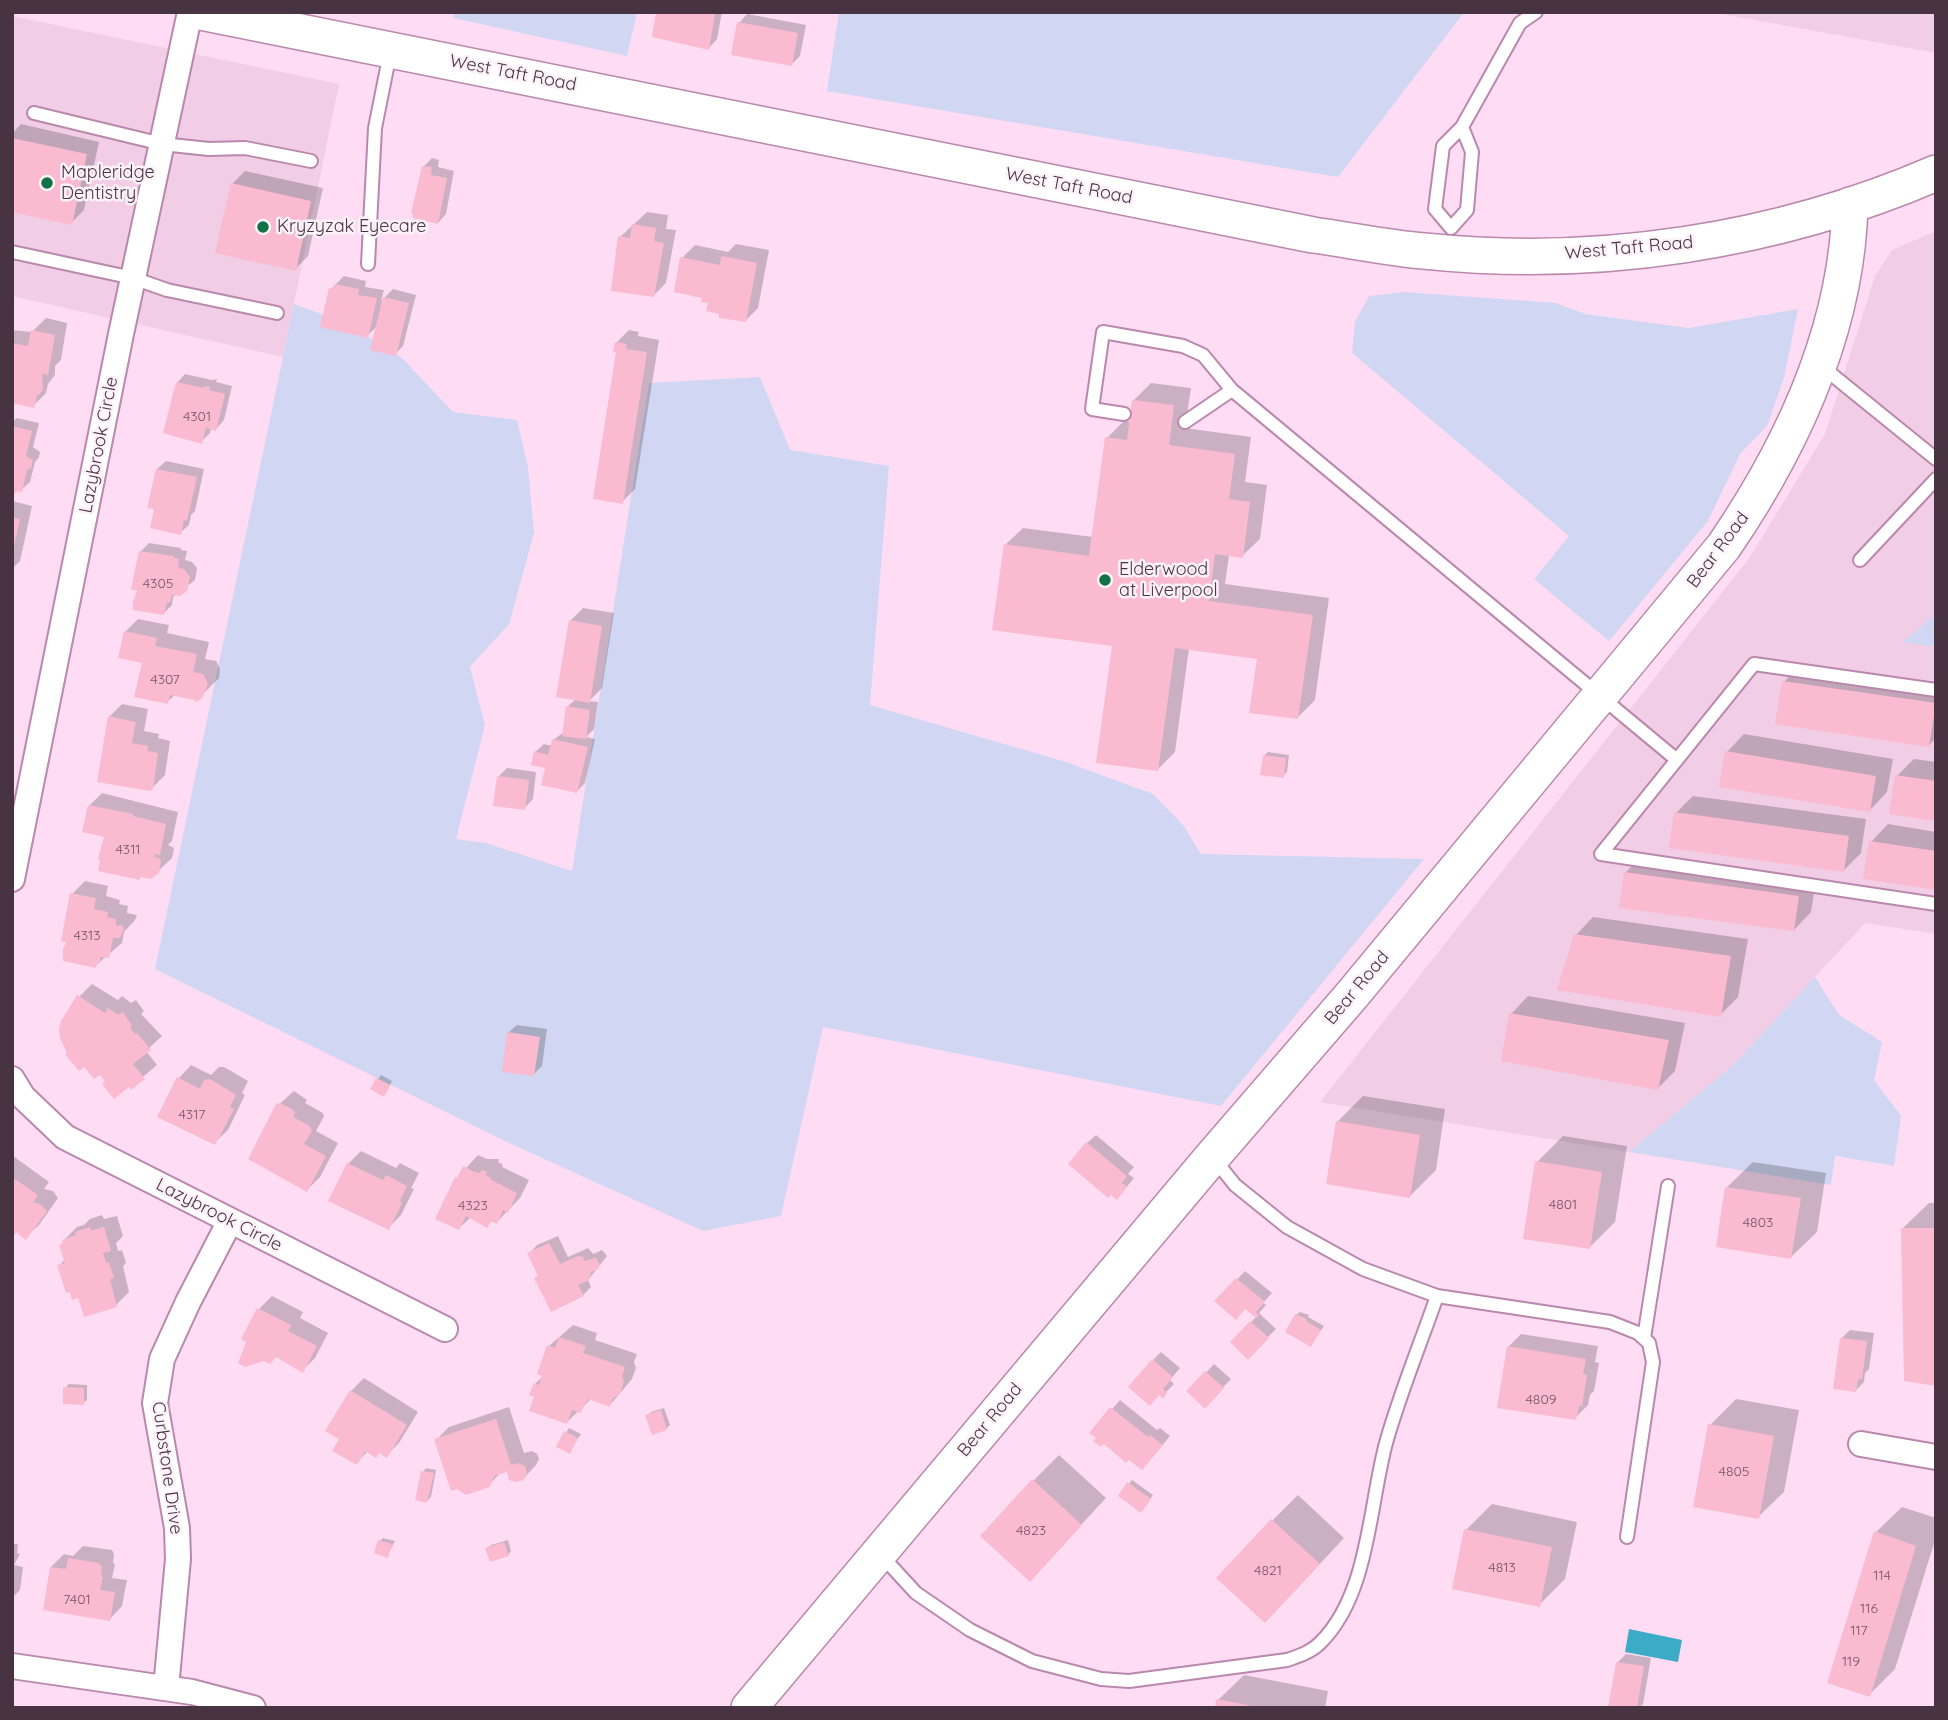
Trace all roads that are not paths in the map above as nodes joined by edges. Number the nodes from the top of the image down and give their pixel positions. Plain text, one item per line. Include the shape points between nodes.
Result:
1 (190, 12) edge
2 (201, 12) edge
3 (1536, 12) edge
4 (391, 49) junction
5 (34, 113) dead end
6 (1462, 127) junction
7 (162, 144) junction
8 (311, 162) dead end
9 (1936, 173) edge
10 (1850, 205) junction
11 (1450, 240) junction
12 (12, 252) edge
13 (368, 264) dead end
14 (133, 278) junction
15 (277, 313) dead end
16 (1820, 365) junction
17 (1232, 390) junction
18 (1124, 414) dead end
19 (1185, 422) dead end
20 (1936, 459) edge
21 (1936, 479) edge
22 (1860, 560) dead end
23 (1936, 690) edge
24 (1600, 695) junction
25 (1677, 760) junction
26 (12, 879) edge
27 (1936, 904) edge
28 (12, 1079) edge
29 (1213, 1157) junction
30 (1668, 1186) dead end
31 (230, 1221) junction
32 (1437, 1296) junction
33 (445, 1329) dead end
34 (1644, 1338) junction
35 (1861, 1444) dead end
36 (1936, 1457) edge
37 (1627, 1537) dead end
38 (879, 1552) junction
39 (12, 1666) edge
40 (166, 1688) junction
41 (253, 1708) edge
42 (749, 1708) edge

1 - 7 street, Lazybrook Circle
2 - 4 street, West Taft Road
3 - 6 lane via 1520,23
4 - 11 street, West Taft Road via 1313,235 1425,252
4 - 13 lane via 375,128
5 - 7 lane
6 - 11 lane via 1472,152 1467,210
6 - 11 lane via 1443,146 1435,209
7 - 8 lane via 245,148
7 - 14 street, Lazybrook Circle
9 - 10 street, West Taft Road
10 - 11 street, West Taft Road via 1736,236 1633,251 1528,256
10 - 16 street, Bear Road via 1842,283
12 - 14 lane
14 - 15 lane via 167,290
14 - 26 street, Lazybrook Circle
16 - 20 lane
16 - 24 street, Bear Road via 1793,430 1752,504 1724,546
17 - 18 lane via 1203,355 1183,346 1103,332 1092,409
17 - 19 lane
17 - 24 lane
21 - 22 lane
23 - 25 lane via 1754,664
24 - 25 lane
24 - 29 street, Bear Road
25 - 27 lane via 1601,854
28 - 31 street, Lazybrook Circle via 23,1097 65,1137
29 - 32 lane via 1236,1185 1287,1227 1363,1269
29 - 38 street, Bear Road
30 - 34 lane
31 - 33 street, Lazybrook Circle
31 - 40 street, Curbstone Drive via 162,1359 155,1403 177,1528
32 - 34 lane via 1610,1322
32 - 38 lane via 1386,1442 1355,1585 1333,1627 1306,1653 1287,1661 1142,1679 1101,1679 1032,1661 970,1630 916,1593
34 - 37 lane via 1653,1363
35 - 36 street
38 - 42 street, Bear Road
39 - 40 street
40 - 41 street

